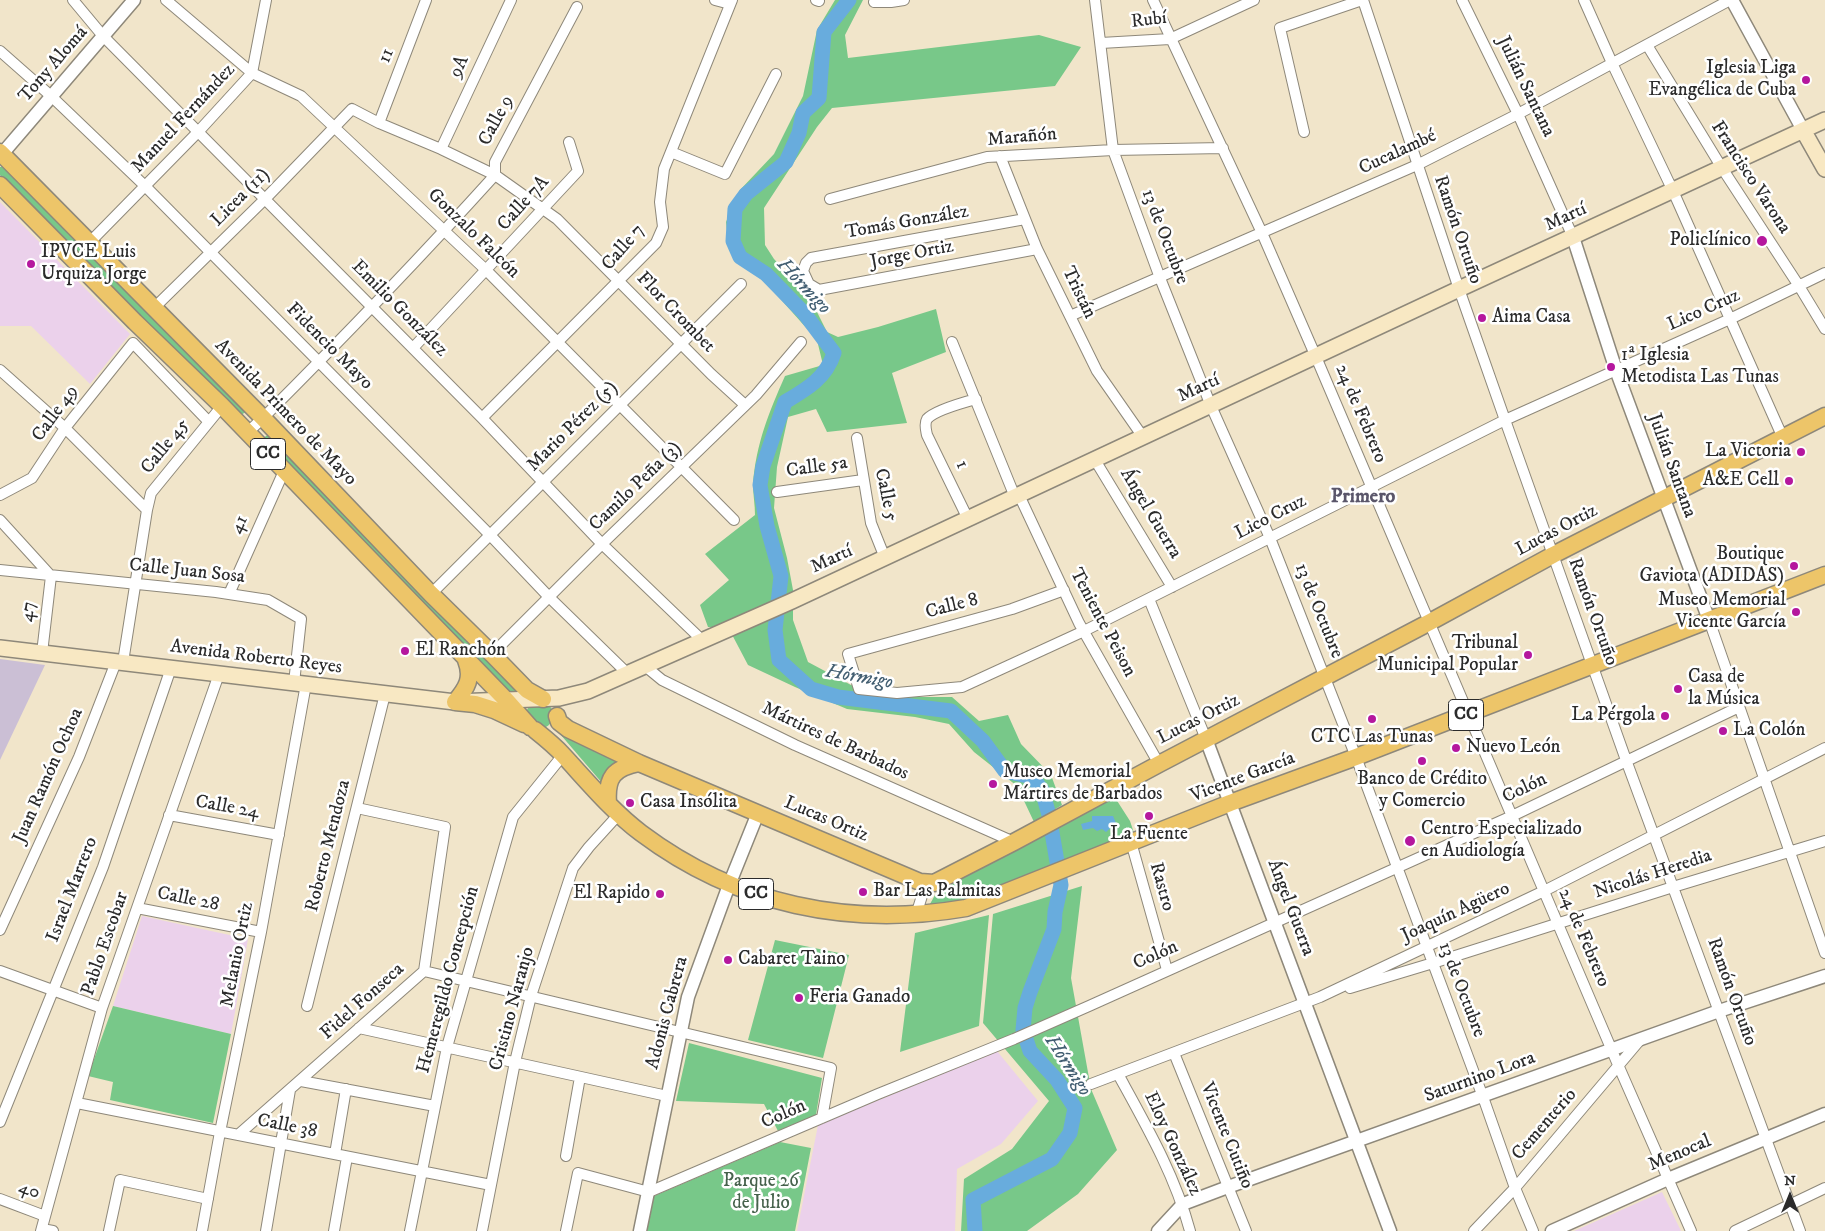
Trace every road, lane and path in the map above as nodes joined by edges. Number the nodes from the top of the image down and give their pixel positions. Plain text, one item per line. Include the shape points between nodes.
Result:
1 (73, 0) edge
2 (134, 0) edge
3 (166, 0) edge
4 (266, 0) edge
5 (426, 0) edge
6 (511, 0) edge
7 (715, 0) edge
8 (904, 0) edge
9 (1094, 0) edge
10 (1153, 0) edge
11 (1254, 0) edge
12 (1362, 0) edge
13 (1462, 0) edge
14 (1584, 0) edge
15 (1731, 0) edge
16 (874, 1) edge
17 (731, 2) edge
18 (577, 7) dead end
19 (103, 36) junction
20 (1170, 39) junction
21 (1101, 43) junction
22 (1647, 45) junction
23 (0, 51) edge
24 (1612, 64) junction
25 (252, 73) junction
26 (776, 74) dead end
27 (51, 96) junction
28 (350, 110) joint
29 (1518, 114) junction
30 (1825, 120) edge
31 (379, 124) junction
32 (334, 129) junction
33 (1803, 130) junction
34 (198, 132) junction
35 (1304, 132) dead end
36 (569, 142) dead end
37 (1223, 148) junction
38 (441, 149) junction
39 (1113, 150) junction
40 (671, 152) junction
41 (1, 153) edge
42 (1000, 156) junction
43 (1417, 164) junction
44 (1722, 168) junction
45 (1825, 169) edge
46 (495, 175) junction
47 (0, 185) edge
48 (145, 186) junction
49 (1673, 191) junction
50 (830, 198) dead end
51 (265, 199) junction
52 (543, 209) junction
53 (1025, 219) junction
54 (445, 231) junction
55 (1262, 233) junction
56 (1573, 238) junction
57 (90, 242) junction
58 (1037, 249) junction
59 (211, 252) junction
60 (487, 271) junction
61 (803, 271) joint
62 (1825, 273) edge
63 (1160, 278) junction
64 (619, 280) junction
65 (741, 284) dead end
66 (1799, 286) junction
67 (1459, 289) junction
68 (372, 307) junction
69 (154, 308) junction
70 (1070, 316) junction
71 (1730, 319) junction
72 (1825, 329) edge
73 (557, 342) junction
74 (801, 342) dead end
75 (952, 342) dead end
76 (681, 344) junction
77 (413, 348) junction
78 (1316, 357) junction
79 (319, 362) junction
80 (0, 370) edge
81 (1616, 370) junction
82 (976, 399) junction
83 (620, 404) junction
84 (745, 405) junction
85 (222, 406) junction
86 (1212, 406) junction
87 (1825, 416) edge
88 (263, 418) junction
89 (482, 418) junction
90 (1505, 420) junction
91 (209, 422) junction
92 (66, 428) junction
93 (247, 433) junction
94 (1143, 437) junction
95 (856, 438) dead end
96 (1782, 438) junction
97 (1095, 460) junction
98 (681, 467) junction
99 (284, 471) junction
100 (863, 480) junction
101 (543, 482) junction
102 (1371, 486) junction
103 (777, 492) dead end
104 (0, 495) edge
105 (1017, 496) junction
106 (1663, 499) junction
107 (147, 510) junction
108 (968, 519) junction
109 (0, 520) edge
110 (734, 520) dead end
111 (490, 535) junction
112 (1270, 538) junction
113 (602, 544) junction
114 (1553, 555) junction
115 (885, 558) junction
116 (0, 570) edge
117 (1825, 575) edge
118 (51, 576) junction
119 (135, 584) junction
120 (1172, 587) junction
121 (1064, 590) junction
122 (229, 594) junction
123 (431, 594) junction
124 (548, 597) junction
125 (1149, 599) junction
126 (1709, 620) junction
127 (1430, 622) junction
128 (1084, 631) junction
129 (703, 641) junction
130 (0, 648) edge
131 (42, 653) junction
132 (492, 654) junction
133 (466, 660) junction
134 (119, 662) junction
135 (1593, 665) junction
136 (645, 666) junction
137 (171, 668) junction
138 (219, 674) junction
139 (628, 674) junction
140 (1325, 677) junction
141 (300, 684) junction
142 (859, 689) joint
143 (588, 691) junction
144 (385, 694) junction
145 (543, 699) junction
146 (507, 701) junction
147 (455, 702) junction
148 (1739, 707) junction
149 (1468, 714) junction
150 (557, 716) junction
151 (533, 729) junction
152 (1206, 739) junction
153 (1825, 748) edge
154 (563, 754) junction
155 (1356, 757) junction
156 (1626, 760) junction
157 (639, 763) junction
158 (1159, 764) junction
159 (1764, 779) junction
160 (1230, 803) junction
161 (357, 808) junction
162 (613, 808) junction
163 (758, 813) junction
164 (170, 815) junction
165 (1512, 816) junction
166 (279, 834) junction
167 (1654, 835) junction
168 (1825, 841) edge
169 (1014, 842) junction
170 (1131, 842) junction
171 (1790, 852) junction
172 (1397, 868) junction
173 (926, 883) junction
174 (729, 885) junction
175 (1673, 887) junction
176 (1544, 891) junction
177 (138, 908) junction
178 (916, 915) junction
179 (1275, 922) junction
180 (1558, 924) junction
181 (0, 930) edge
182 (261, 932) junction
183 (1426, 946) junction
184 (1825, 953) edge
185 (1433, 964) junction
186 (1166, 970) junction
187 (0, 971) edge
188 (424, 971) junction
189 (1825, 976) edge
190 (465, 980) junction
191 (53, 990) junction
192 (531, 996) junction
193 (1320, 997) junction
194 (1305, 1002) junction
195 (307, 1006) dead end
196 (102, 1008) junction
197 (1719, 1011) junction
198 (359, 1028) junction
199 (680, 1032) junction
200 (1640, 1040) junction
201 (447, 1047) junction
202 (1611, 1049) junction
203 (1174, 1053) junction
204 (515, 1062) junction
205 (1619, 1067) junction
206 (1118, 1074) junction
207 (580, 1077) junction
208 (301, 1081) junction
209 (1091, 1084) dead end
210 (346, 1089) junction
211 (290, 1090) junction
212 (666, 1096) junction
213 (1483, 1097) junction
214 (77, 1102) junction
215 (435, 1106) junction
216 (1825, 1114) edge
217 (822, 1118) junction
218 (0, 1122) edge
219 (220, 1132) junction
220 (238, 1135) junction
221 (1766, 1138) junction
222 (1356, 1142) junction
223 (281, 1143) junction
224 (334, 1154) junction
225 (347, 1156) junction
226 (566, 1156) dead end
227 (422, 1172) junction
228 (1668, 1180) junction
229 (491, 1185) junction
230 (1228, 1187) junction
231 (1515, 1188) junction
232 (1825, 1188) edge
233 (649, 1192) junction
234 (0, 1199) edge
235 (208, 1199) junction
236 (1183, 1204) junction
237 (1790, 1204) junction
238 (45, 1216) junction
239 (42, 1230) edge
240 (53, 1231) edge
241 (109, 1231) edge
242 (202, 1231) edge
243 (266, 1231) edge
244 (334, 1231) edge
245 (410, 1231) edge
246 (482, 1231) edge
247 (566, 1231) edge
248 (640, 1231) edge
249 (1158, 1231) edge
250 (1190, 1231) edge
251 (1246, 1231) edge
252 (1390, 1231) edge
253 (1474, 1231) edge
254 (1533, 1231) edge
255 (1552, 1231) edge
256 (1691, 1231) edge
257 (1735, 1231) edge
258 (1800, 1231) edge

1 - 19 street, Emilio González
2 - 19 street, Tony Alomá
3 - 25 street, Gonzalo Falcón
4 - 25 street, Manuel Fernández
5 - 31 street, 11
6 - 38 street, 9A
7 - 17 street
8 - 16 street
9 - 21 street, 13 de Octubre
10 - 20 street, 24 de Febrero
11 - 20 street, Rubí
12 - 35 street via 1280,28
12 - 43 street, Ramón Ortuño
13 - 29 street, Julián Santana
14 - 24 street
15 - 22 street, Cucalambé
15 - 33 street
17 - 40 street, Calle 7
18 - 46 street, Calle 9 via 495,162
19 - 27 street, Tony Alomá
19 - 34 street, Emilio González
20 - 21 street, Rubí
20 - 37 street, 24 de Febrero
21 - 39 street, 13 de Octubre
22 - 24 street, Cucalambé
22 - 44 street, Francisco Varona
23 - 27 street, Fidencio Mayo
24 - 29 street, Cucalambé
24 - 49 street
25 - 32 street, Gonzalo Falcón via 301,96
25 - 34 street, Manuel Fernández
26 - 40 street via 726,174
27 - 41 street, Tony Alomá
27 - 48 street, Fidencio Mayo
28 - 31 street, Flor Crombet
28 - 32 street, Licea (11)
29 - 43 street, Cucalambé
29 - 56 street, Julián Santana
30 - 33 main road, Martí
31 - 38 street, Flor Crombet
32 - 51 street, Licea (11)
32 - 54 street, Gonzalo Falcón
33 - 44 main road, Martí
33 - 45 main road
34 - 48 street, Manuel Fernández
34 - 51 street, Emilio González
36 - 52 street, Calle 7A via 578,171
37 - 39 street, Marañón
37 - 55 street, 24 de Febrero
38 - 46 street, Flor Crombet
39 - 42 street, Marañón
39 - 63 street, 13 de Octubre
40 - 64 street, Calle 7 via 664,169 660,202 663,227 656,244
41 - 57 main road, Avenida Primero de Mayo
42 - 50 street, Marañón
42 - 53 street, Tristán
43 - 55 street, Cucalambé
43 - 67 street, Ramón Ortuño
44 - 49 main road, Martí
44 - 66 street, Francisco Varona
46 - 52 street, Flor Crombet
46 - 54 street, Calle 9
47 - 85 main road, CC
48 - 57 street, Manuel Fernández
48 - 59 street, Fidencio Mayo
49 - 56 main road, Martí
49 - 71 street
51 - 59 street, Licea (11)
51 - 68 street, Emilio González
52 - 60 street, Calle 7A
52 - 64 street, Flor Crombet
53 - 58 street, Tristán
53 - 61 street, Tomás González via 810,258
54 - 60 street, Gonzalo Falcón
54 - 68 street, Calle 9
55 - 63 street, Cucalambé
55 - 78 street, 24 de Febrero
56 - 67 main road, Martí
56 - 81 street, Julián Santana
57 - 69 main road, Avenida Primero de Mayo
58 - 61 street, Jorge Ortiz via 819,290 808,284
58 - 70 street, Tristán
59 - 69 street, Licea (11)
59 - 79 street, Fidencio Mayo
60 - 73 street, Gonzalo Falcón
60 - 77 street, Calle 7A
62 - 66 street, Lico Cruz
63 - 70 street, Cucalambé
63 - 86 street, 13 de Octubre
64 - 73 street, Calle 7
64 - 76 street, Flor Crombet
65 - 76 street, Mario Pérez (5)
66 - 71 street, Lico Cruz
66 - 72 street, Francisco Varona
67 - 78 main road, Martí
67 - 90 street, Ramón Ortuño
68 - 77 street, Emilio González
68 - 79 street, Calle 9
69 - 88 main road, Avenida Primero de Mayo
70 - 94 street, Tristán via 1097,371
71 - 81 street, Lico Cruz
71 - 96 street
73 - 83 street, Gonzalo Falcón
73 - 89 street, Calle 7
74 - 84 street, Camilo Peña (3)
75 - 82 street, Teniente Peison
76 - 83 street, Mario Pérez (5)
76 - 84 street, Flor Crombet
77 - 89 street, Emilio González
78 - 86 main road, Martí
78 - 102 street, 24 de Febrero
79 - 88 street, Calle 9
79 - 111 street, Fidencio Mayo
80 - 92 street
81 - 90 street, Lico Cruz
81 - 106 street, Julián Santana
82 - 105 street, Teniente Peison
82 - 108 street, 1 via 935,414 925,425
83 - 98 street, Gonzalo Falcón
83 - 101 street, Mario Pérez (5)
84 - 98 street, Camilo Peña (3)
85 - 91 street, Calle 45
85 - 93 main road, CC
86 - 94 main road, Martí
86 - 112 street, 13 de Octubre
87 - 96 main road, Lucas Ortiz
88 - 93 street, Calle 9
88 - 123 main road, Avenida Primero de Mayo
89 - 101 street, Emilio González
90 - 102 street, Lico Cruz
90 - 114 street, Ramón Ortuño
91 - 92 street, Calle 49 via 133,343
91 - 107 street, Calle 45 via 151,493
92 - 104 street, Calle 49 via 32,478
92 - 107 street
93 - 99 main road, CC
94 - 97 main road, Martí
95 - 100 street, Calle 5
96 - 106 main road, Lucas Ortiz
97 - 105 main road, Martí
97 - 120 street, Ángel Guerra
98 - 110 street, Gonzalo Falcón
98 - 113 street, Camilo Peña (3)
99 - 122 street, 41
99 - 133 main road, CC
100 - 103 street, Calle 5a
100 - 115 street, Calle 5 via 871,523
101 - 111 street, Mario Pérez (5)
101 - 113 street, Emilio González
102 - 112 street, Lico Cruz
102 - 127 street, 24 de Febrero
105 - 108 main road, Martí
105 - 121 street, Teniente Peison
106 - 114 main road, Lucas Ortiz
106 - 126 street, Julián Santana
107 - 119 street, Calle 45
108 - 115 main road, Martí
109 - 118 street
111 - 123 street, Mario Pérez (5)
111 - 124 street, Fidencio Mayo
112 - 120 street, Lico Cruz
112 - 140 street, 13 de Octubre
113 - 124 street, Camilo Peña (3)
113 - 129 street, Emilio González
114 - 127 main road, Lucas Ortiz
114 - 135 street, Ramón Ortuño
115 - 129 main road, Martí
116 - 118 street, Calle Juan Sosa
117 - 126 main road, Vicente García / CC
118 - 119 street, Calle Juan Sosa
118 - 131 street, 47
119 - 122 street, Calle Juan Sosa
119 - 134 street, Calle 45
120 - 125 street, Lico Cruz
121 - 128 street, Teniente Peison
121 - 142 street, Calle 8 via 1012,609 848,654
122 - 141 street, Calle Juan Sosa via 268,600 300,619
123 - 132 main road, Avenida Primero de Mayo
124 - 132 street, Camilo Peña (3)
124 - 139 street, Fidencio Mayo
125 - 128 street, Lico Cruz
125 - 152 street, Ángel Guerra
126 - 135 main road, Vicente García / CC
126 - 148 street, Julián Santana
127 - 140 main road, Lucas Ortiz
127 - 149 street, 24 de Febrero
128 - 142 street, Lico Cruz via 962,687 897,693
128 - 158 street, Teniente Peison
129 - 136 main road, Martí
130 - 131 main road, Avenida Roberto Reyes
131 - 134 main road, Avenida Roberto Reyes
132 - 145 main road, Avenida Primero de Mayo via 527,690
133 - 146 main road, CC
133 - 147 main road via 470,669 468,684
134 - 137 main road, Avenida Roberto Reyes
134 - 181 street, Juan Ramón Ochoa via 80,757
135 - 149 main road, Vicente García / CC
135 - 156 street, Ramón Ortuño
136 - 139 main road, Martí
136 - 169 street, Mártires de Barbados via 662,680 795,744
137 - 138 main road, Avenida Roberto Reyes
137 - 191 street, Israel Marrero via 102,867
138 - 141 main road, Avenida Roberto Reyes
138 - 164 street, Pablo Escobar
139 - 143 main road, Martí
140 - 152 main road, Lucas Ortiz
140 - 155 street, 13 de Octubre
141 - 144 main road, Avenida Roberto Reyes
141 - 166 street, Melanio Ortiz
143 - 145 main road, Martí
143 - 150 main road, Martí via 565,704
144 - 147 main road, Avenida Roberto Reyes
144 - 161 street, Roberto Mendoza
145 - 146 main road, Martí
145 - 150 main road via 553,705
145 - 151 main road via 533,701 526,709 525,719
146 - 147 main road, Avenida Roberto Reyes
146 - 151 main road, CC
147 - 151 main road via 494,710
148 - 156 street, Colón
148 - 159 street, Julián Santana
149 - 155 main road, Vicente García / CC
149 - 165 street, 24 de Febrero
150 - 151 main road via 549,729
150 - 157 main road, Lucas Ortiz via 568,729
151 - 154 main road, Vicente García / CC
152 - 158 main road, Lucas Ortiz
152 - 160 street, Ángel Guerra
153 - 159 street, Joaquín Agüero
154 - 162 main road, Vicente García / CC
154 - 190 street, Hemeregildo Concepción via 513,817
155 - 160 main road, Vicente García / CC
155 - 172 street, 13 de Octubre
156 - 165 street, Colón
156 - 167 street, Ramón Ortuño
157 - 162 main road via 624,766 610,780 607,790
157 - 163 main road, Lucas Ortiz
158 - 169 main road, Lucas Ortiz
159 - 167 street, Joaquín Agüero
159 - 171 street, Julián Santana
160 - 170 main road, Vicente García / CC
160 - 179 street, Ángel Guerra
161 - 188 street, Fidel Fonseca via 445,827
161 - 195 street, Roberto Mendoza
162 - 174 main road, Vicente García / CC via 641,833 686,863
162 - 192 street, Cristino Naranjo via 573,868
163 - 173 main road, Lucas Ortiz
163 - 174 street, Adonis Cabrera
164 - 166 street, Calle 24
164 - 177 street, Pablo Escobar
165 - 172 street, Colón
165 - 176 street, 24 de Febrero
166 - 182 street, Melanio Ortiz
167 - 175 street, Ramón Ortuño
167 - 176 street, Joaquín Agüero
168 - 171 street, Nicolás Heredia
169 - 173 main road, Lucas Ortiz via 941,880
170 - 178 main road, Vicente García / CC via 966,908
170 - 186 street, Rastro
171 - 175 street, Nicolás Heredia
171 - 184 street, Julián Santana
172 - 179 street, Colón
172 - 183 street, 13 de Octubre
173 - 178 street
174 - 178 main road, Vicente García / CC via 818,911
174 - 199 street, Adonis Cabrera via 688,998
175 - 180 street, Nicolás Heredia
175 - 197 street, Ramón Ortuño
176 - 180 street, 24 de Febrero
176 - 183 street, Joaquín Agüero
177 - 182 street, Calle 28
177 - 196 street, Pablo Escobar
179 - 186 street, Colón
179 - 194 street, Ángel Guerra
180 - 185 street, Nicolás Heredia
180 - 202 street, 24 de Febrero
182 - 219 street, Melanio Ortiz
183 - 185 street, 13 de Octubre
183 - 193 street, Joaquín Agüero
185 - 193 street, Nicolás Heredia
185 - 213 street, 13 de Octubre
186 - 217 street, Colón via 1042,1027
187 - 191 street
188 - 190 street
188 - 198 street, Fidel Fonseca
189 - 197 street, Saturnino Lora
190 - 192 street
190 - 201 street, Hemeregildo Concepción
191 - 196 street
191 - 218 street, Israel Marrero
192 - 199 street
192 - 204 street, Cristino Naranjo
193 - 194 street, Joaquín Agüero
194 - 203 street, Joaquín Agüero
194 - 222 street, Ángel Guerra
196 - 214 street, Pablo Escobar
197 - 200 street, Saturnino Lora
197 - 221 street, Ramón Ortuño
198 - 201 street
198 - 208 street, Fidel Fonseca
199 - 212 street, Adonis Cabrera
199 - 217 street via 831,1068
200 - 202 street, Saturnino Lora
200 - 205 street, Cementerio
201 - 204 street
201 - 215 street, Hemeregildo Concepción
202 - 205 street, 24 de Febrero
202 - 213 street, Saturnino Lora
203 - 206 street, Joaquín Agüero
203 - 230 street, Vicente Cutiño
204 - 207 street
204 - 229 street, Cristino Naranjo
205 - 228 street, 24 de Febrero
205 - 231 street, Cementerio
206 - 209 street, Joaquín Agüero
206 - 236 street, Eloy González via 1156,1142
207 - 212 street
207 - 226 street
208 - 210 street
208 - 211 street, Fidel Fonseca
210 - 215 street
210 - 224 street
211 - 220 street, Fidel Fonseca
211 - 223 street
212 - 233 street, Adonis Cabrera
213 - 222 street, Saturnino Lora
213 - 231 street, 13 de Octubre
214 - 219 street, Calle 38
214 - 238 street, Pablo Escobar
215 - 227 street, Hemeregildo Concepción
216 - 221 street, Menocal
217 - 233 street, Colón
219 - 220 street, Calle 38
219 - 235 street, Melanio Ortiz
220 - 223 street, Calle 38
221 - 228 street, Menocal
221 - 237 street, Ramón Ortuño
222 - 230 street, Saturnino Lora
222 - 252 street, Ángel Guerra
223 - 224 street, Calle 38
223 - 243 street
224 - 225 street, Calle 38
225 - 227 street, Calle 38
225 - 244 street
227 - 229 street, Calle 38
227 - 245 street, Hemeregildo Concepción
228 - 255 street, Menocal
228 - 256 street, 24 de Febrero
229 - 246 street, Cristino Naranjo
230 - 236 street, Saturnino Lora
230 - 251 street, Vicente Cutiño
231 - 253 street, Cementerio
231 - 254 street, 13 de Octubre
232 - 237 street
233 - 247 street via 578,1173
233 - 248 street, Adonis Cabrera
234 - 238 street, 40
235 - 241 street via 120,1180
235 - 242 street, Melanio Ortiz
236 - 249 street, Saturnino Lora
236 - 250 street, Eloy González
237 - 257 street
237 - 258 street, Ramón Ortuño
238 - 239 street, Pablo Escobar
239 - 240 street, 40

